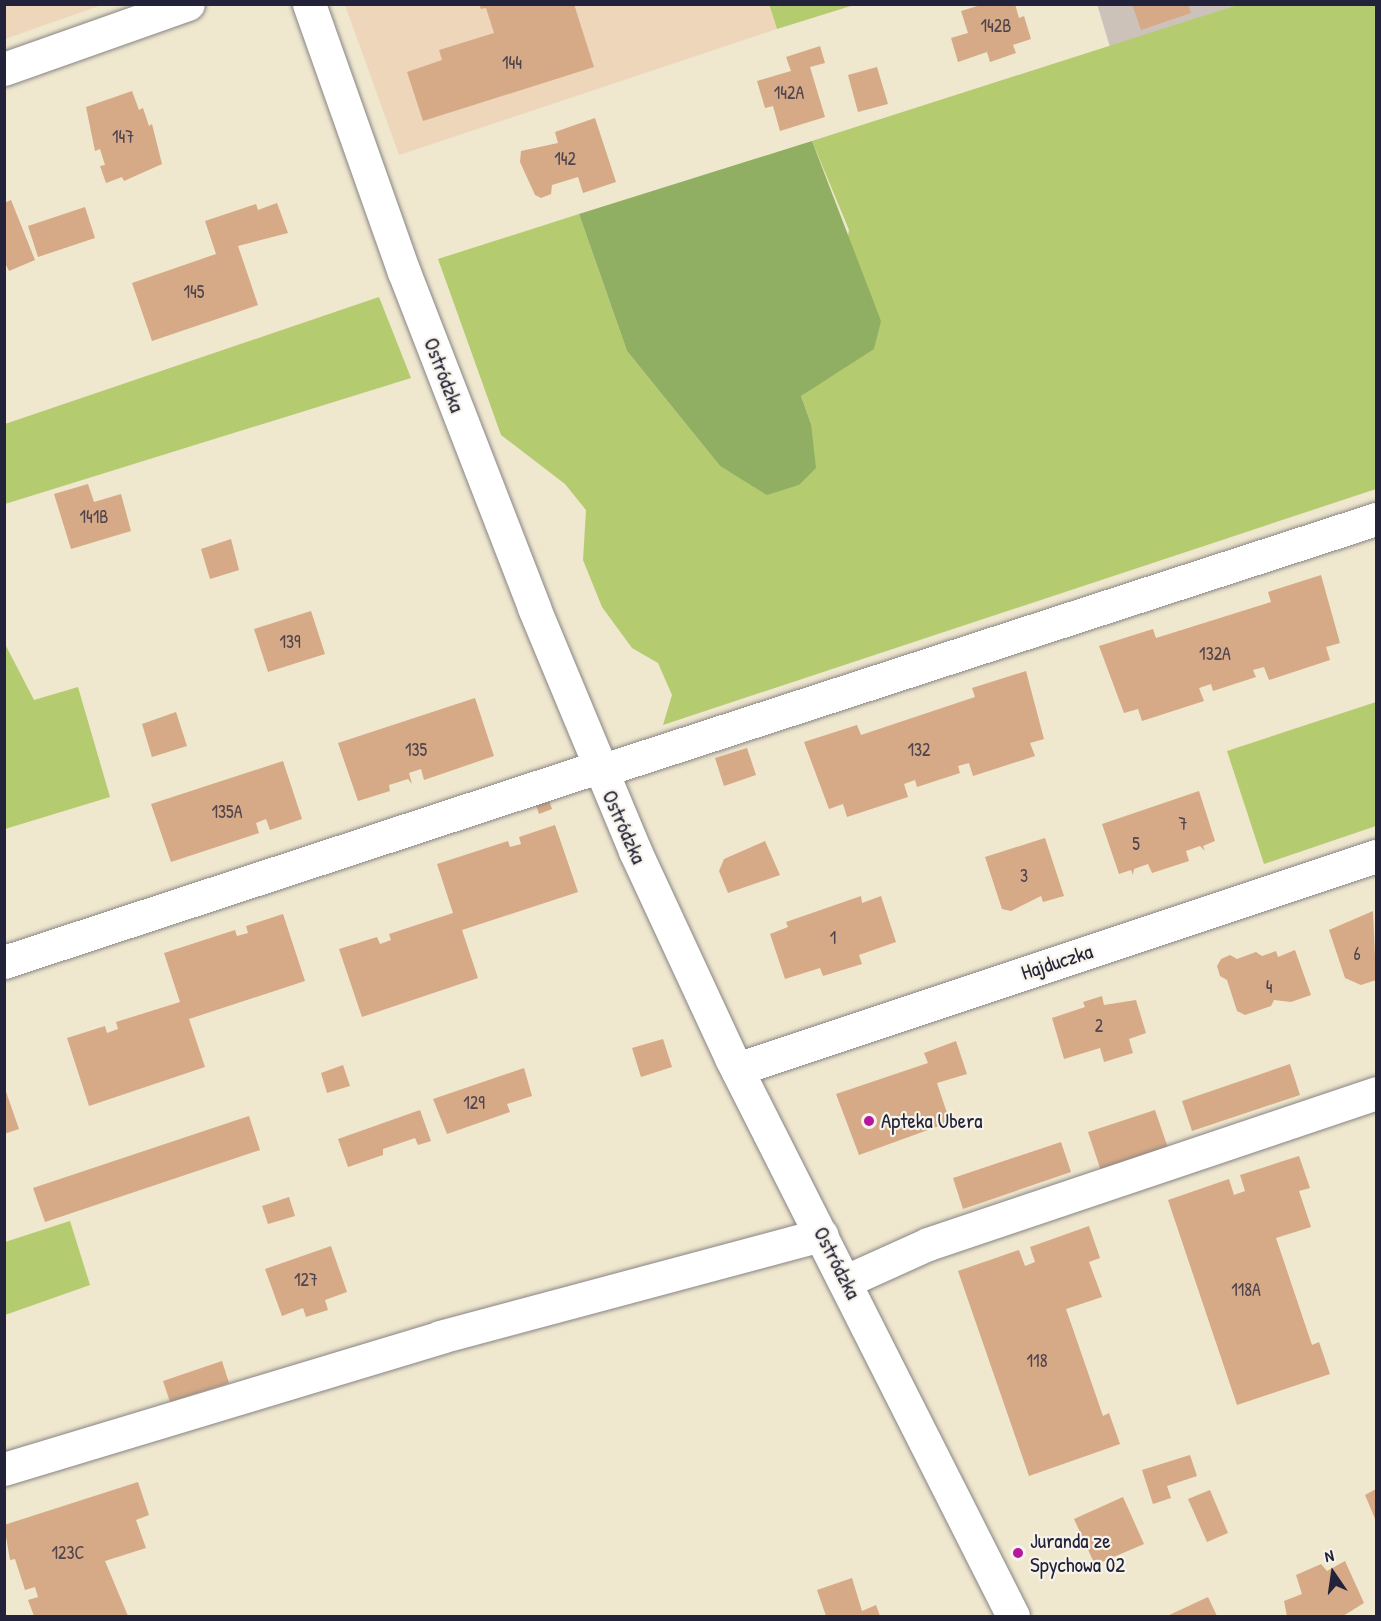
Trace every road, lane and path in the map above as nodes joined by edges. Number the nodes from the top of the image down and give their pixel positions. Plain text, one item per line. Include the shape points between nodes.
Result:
1 (188, 4) edge
2 (309, 4) edge
3 (4, 69) edge
4 (1377, 519) edge
5 (599, 769) junction
6 (1377, 856) edge
7 (4, 962) edge
8 (737, 1069) junction
9 (1377, 1093) edge
10 (822, 1235) junction
11 (846, 1281) junction
12 (4, 1469) edge
13 (1013, 1617) edge

1 - 3 street
2 - 5 street, Ostródzka via 404,272
4 - 5 street
5 - 7 street
5 - 8 street, Ostródzka
6 - 8 street, Hajduczka
8 - 10 street, Ostródzka
9 - 11 street via 928,1244
10 - 11 street, Ostródzka
10 - 12 street via 440,1337
11 - 13 street, Ostródzka

